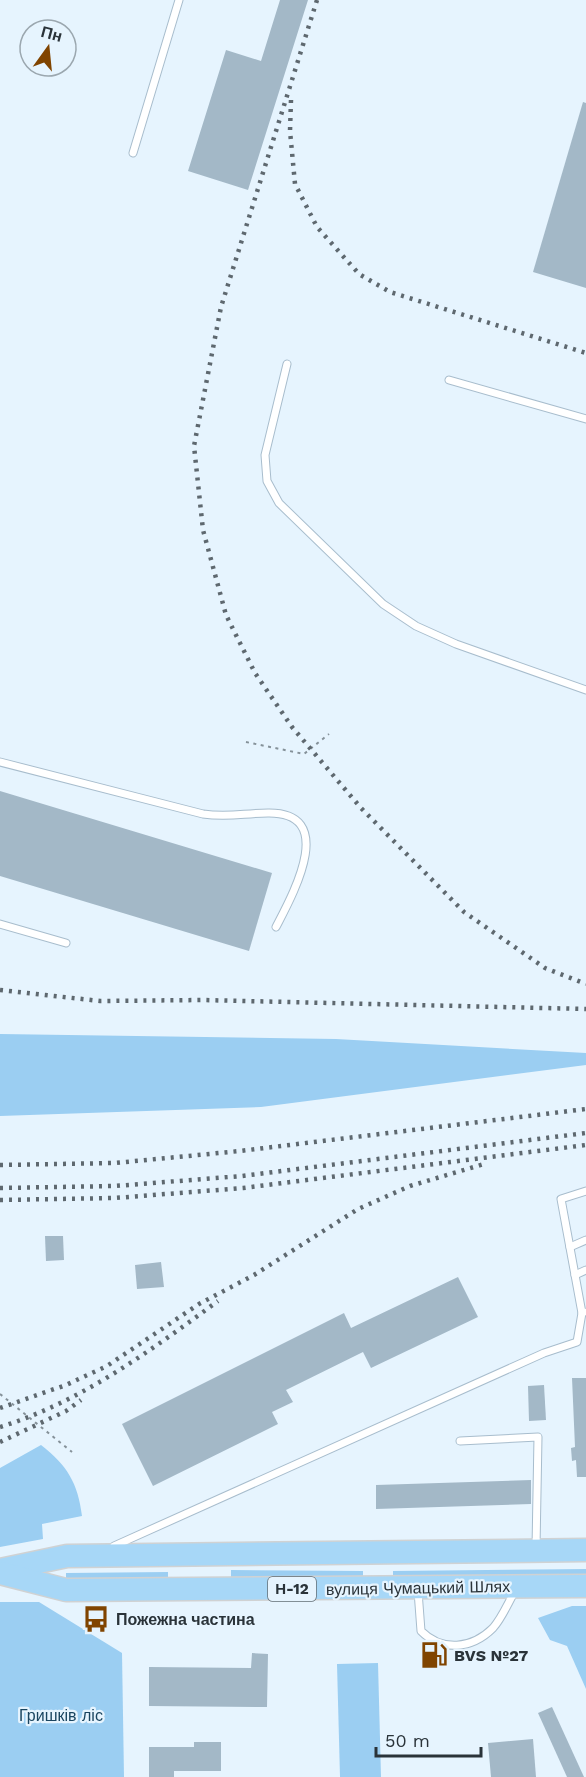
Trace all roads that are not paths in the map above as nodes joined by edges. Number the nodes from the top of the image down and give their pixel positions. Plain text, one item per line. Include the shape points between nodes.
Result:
1 (179, 0) edge
2 (134, 153) dead end
3 (286, 364) dead end
4 (449, 380) dead end
5 (586, 419) edge
6 (586, 690) edge
7 (0, 762) edge
8 (0, 924) edge
9 (276, 927) dead end
10 (66, 943) dead end
11 (586, 1191) edge
12 (586, 1240) edge
13 (570, 1247) junction
14 (586, 1270) edge
15 (575, 1275) junction
16 (584, 1312) edge
17 (460, 1441) dead end
18 (114, 1546) dead end
19 (536, 1551) junction
20 (586, 1551) edge
21 (0, 1571) edge
22 (586, 1586) edge
23 (518, 1587) junction
24 (417, 1588) junction

1 - 2 lane
3 - 6 lane via 265,455 267,481 279,503 383,604 416,626
4 - 5 lane
7 - 9 lane via 203,814 226,818 269,813 289,816 304,830 307,852 301,877
8 - 10 lane
11 - 13 lane via 561,1199
12 - 13 lane
13 - 15 lane
14 - 15 lane
15 - 16 lane
16 - 18 lane via 577,1342 544,1353
17 - 19 lane via 538,1437
19 - 20 main road, вулиця Чумацький Шлях / Н-12
19 - 21 main road, вулиця Чумацький Шлях / Н-12 via 67,1557
21 - 24 main road, вулиця Чумацький Шлях / Н-12 via 66,1590
22 - 23 main road, вулиця Чумацький Шлях / Н-12
23 - 24 main road, вулиця Чумацький Шлях / Н-12
23 - 24 lane via 494,1627 480,1639 455,1646 433,1643 421,1631

